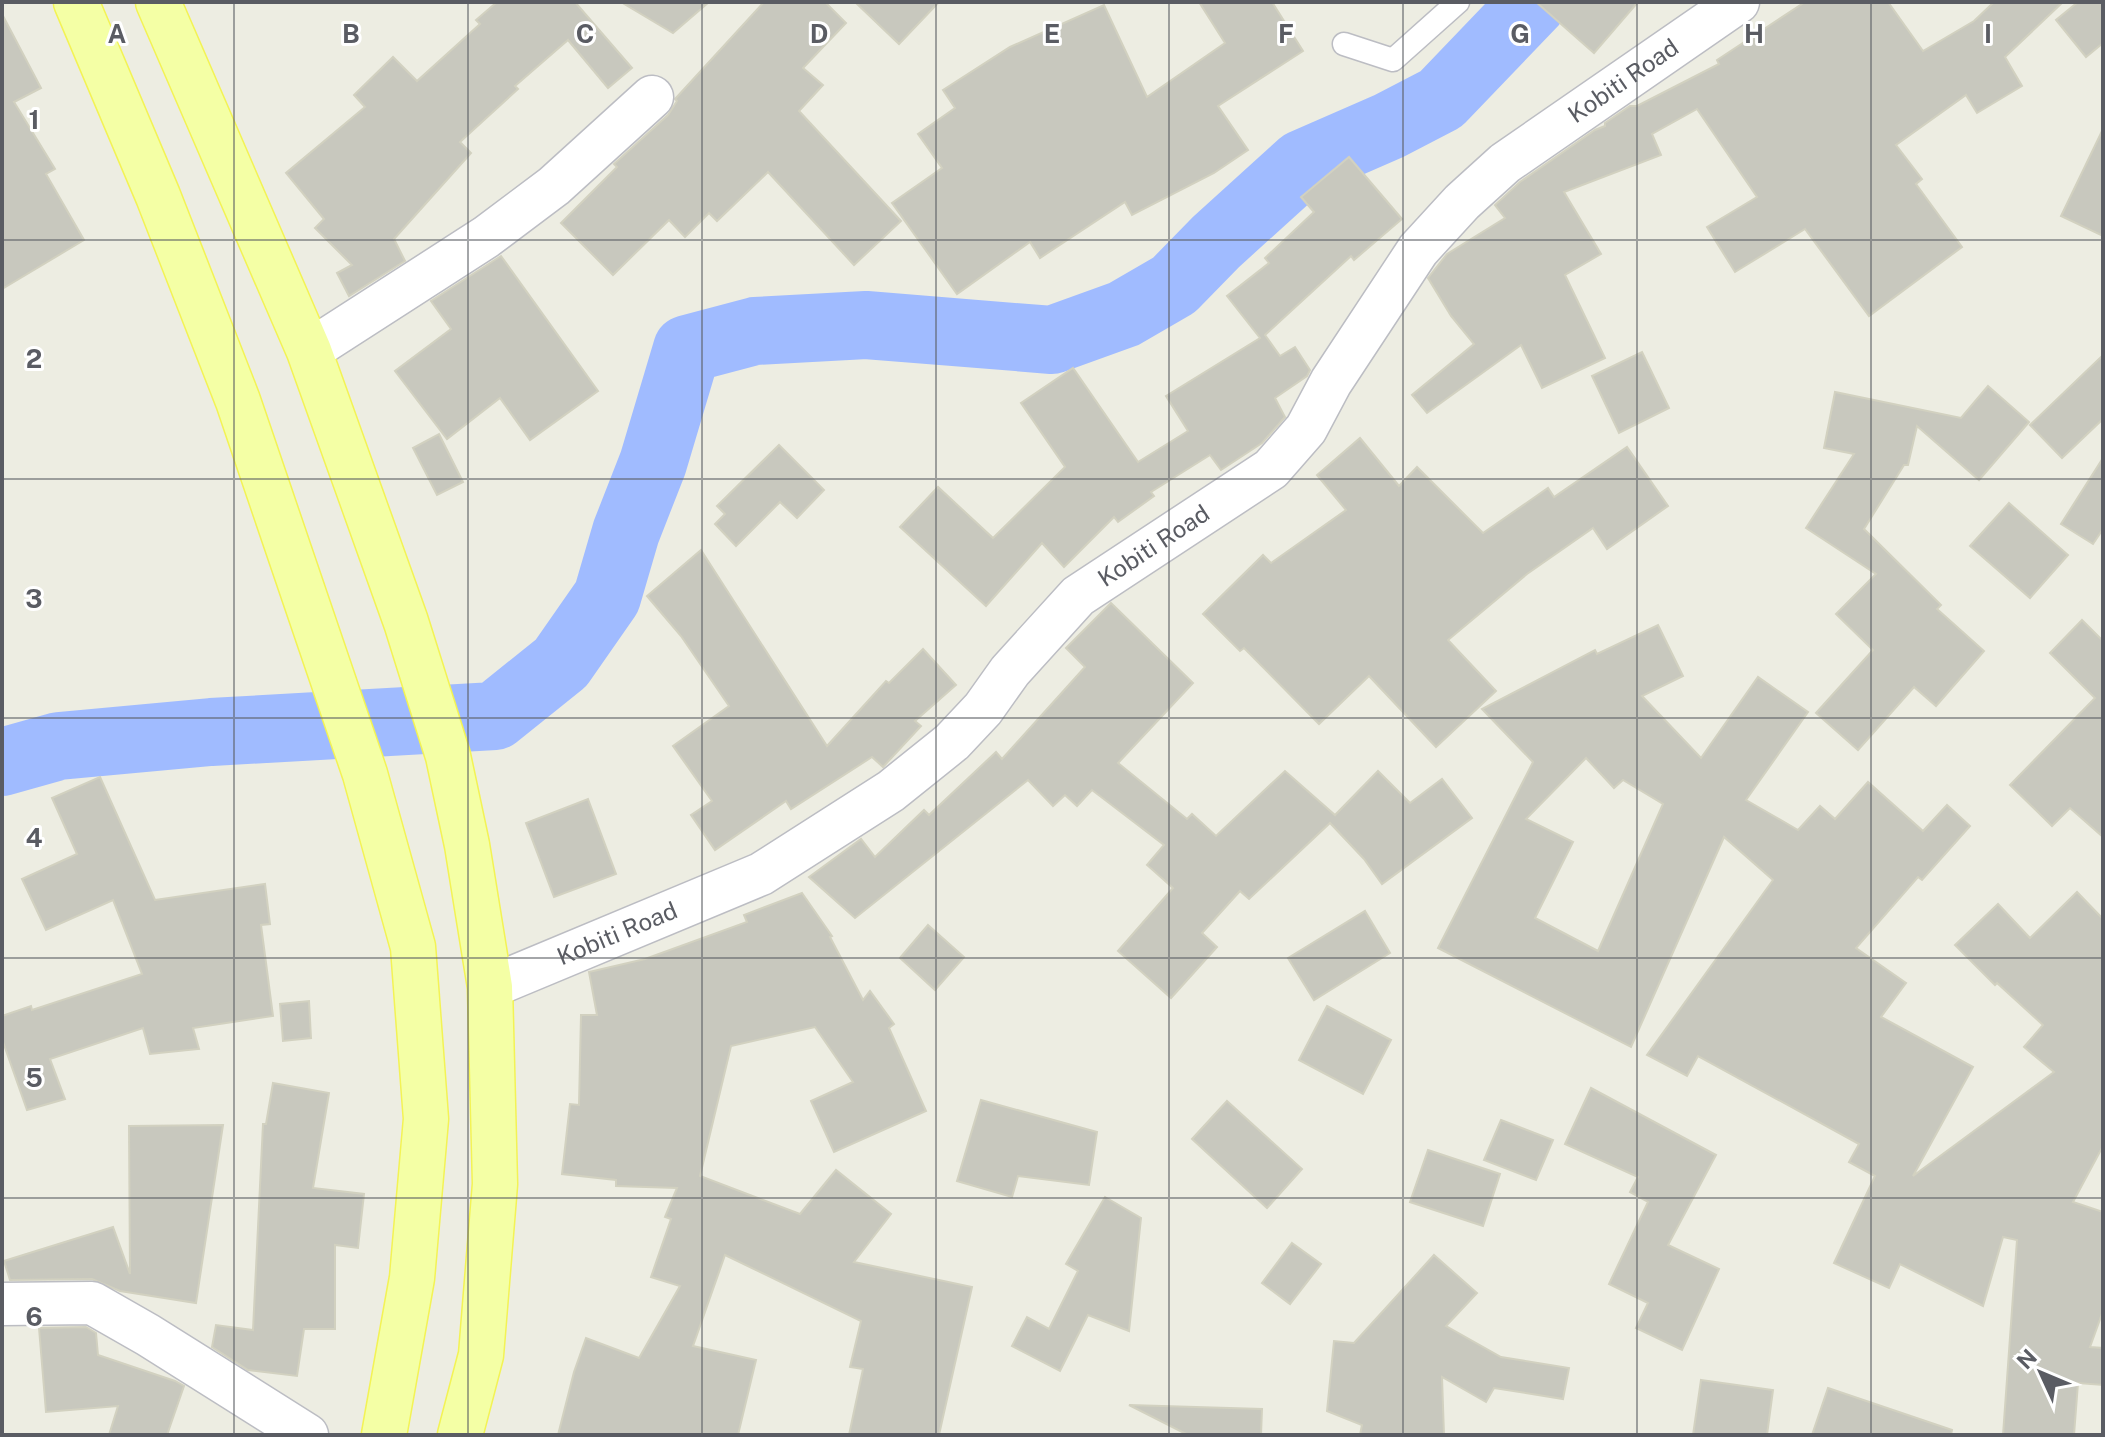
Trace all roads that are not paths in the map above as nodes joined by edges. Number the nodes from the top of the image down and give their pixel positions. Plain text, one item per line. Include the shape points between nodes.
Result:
1 (76, 2) edge
2 (158, 2) edge
3 (1458, 2) edge
4 (1738, 2) edge
5 (1344, 44) dead end
6 (652, 97) dead end
7 (309, 351) junction
8 (490, 987) junction
9 (2, 1304) edge
10 (307, 1435) edge
11 (384, 1435) edge
12 (460, 1435) edge

1 - 11 main road via 238,401 365,774 413,947 426,1119 412,1278
2 - 7 main road
3 - 5 lane via 1393,60
4 - 8 street, Kobiti Road via 1505,163 1462,202 1418,250 1306,429 1271,469 1078,596 952,742 891,791 761,874
6 - 7 street via 554,186 486,237
7 - 8 main road via 448,756
8 - 12 main road via 495,1184 481,1355
9 - 10 street via 92,1303

